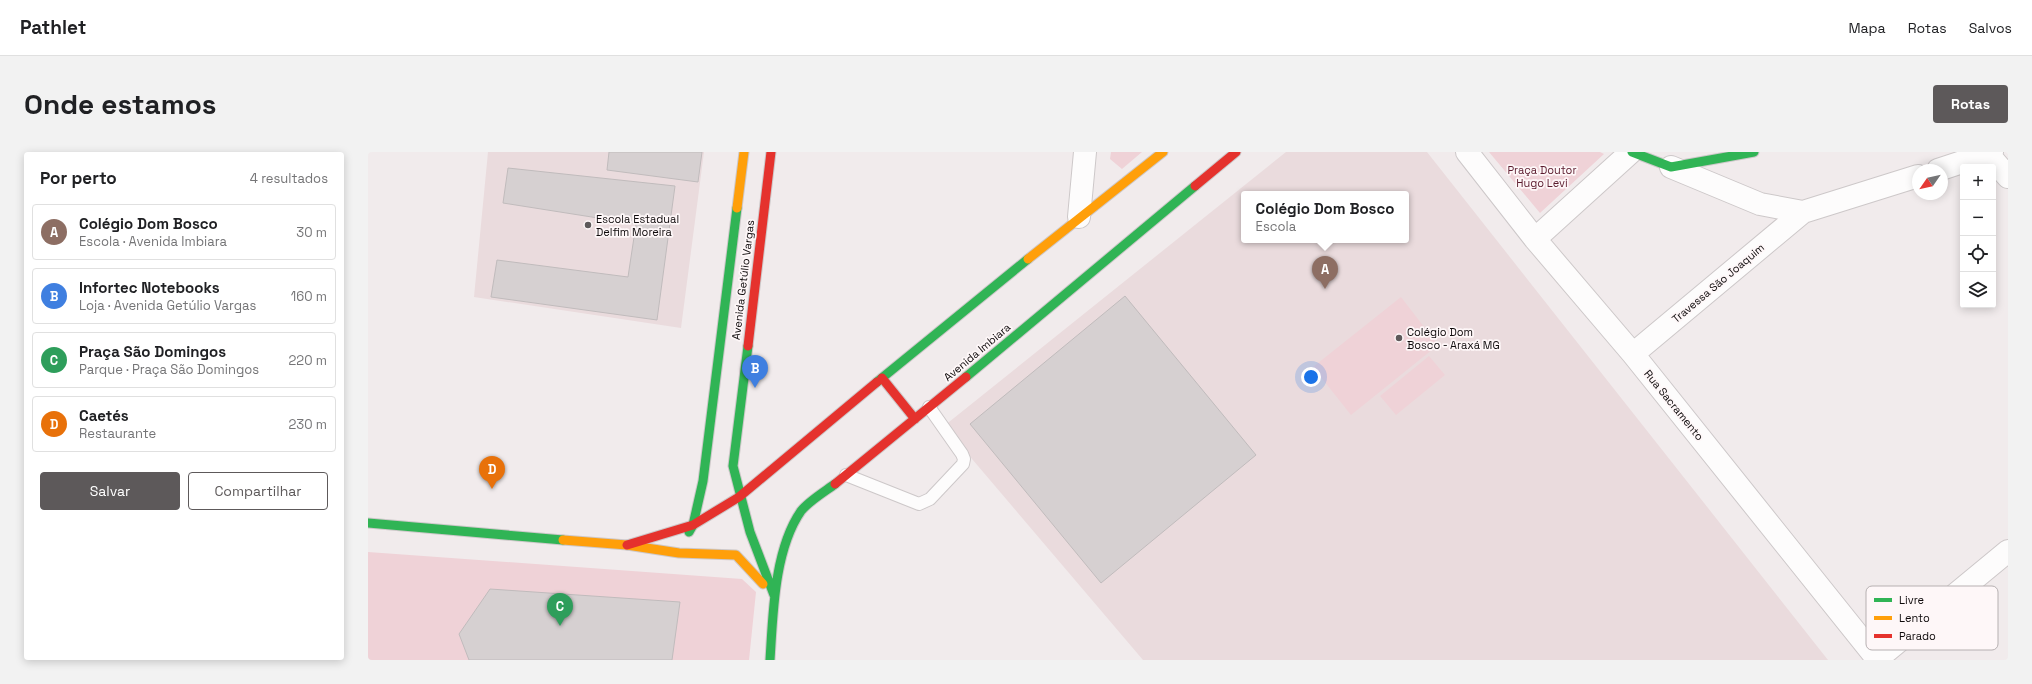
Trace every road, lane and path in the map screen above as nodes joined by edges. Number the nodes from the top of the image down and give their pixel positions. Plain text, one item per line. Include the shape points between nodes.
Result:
1 (744, 152) edge
2 (771, 152) edge
3 (1085, 152) edge
4 (1163, 152) edge
5 (1236, 152) edge
6 (1467, 152) edge
7 (1631, 152) edge
8 (1754, 152) edge
9 (1990, 153) edge
10 (1671, 167) junction
11 (1948, 167) edge
12 (2008, 177) edge
13 (1912, 178) edge
14 (1803, 212) junction
15 (1079, 217) junction
16 (1535, 239) junction
17 (1633, 354) junction
18 (882, 378) junction
19 (929, 407) junction
20 (915, 419) junction
21 (846, 475) junction
22 (739, 497) junction
23 (368, 523) edge
24 (693, 525) junction
25 (627, 545) junction
26 (683, 546) junction
27 (2008, 551) edge
28 (1966, 586) edge
29 (774, 595) junction
30 (1866, 646) edge
31 (1869, 650) edge
32 (1889, 650) edge
33 (770, 660) edge
34 (1877, 660) edge

1 - 24 main road, Avenida Getúlio Vargas via 703,481
2 - 22 main road, Avenida Getúlio Vargas via 733,466
3 - 15 street
4 - 15 main road
5 - 19 main road, Avenida Imbiara
6 - 16 street, Rua Sacramento
7 - 10 main road
7 - 16 street
8 - 10 main road
9 - 11 street
9 - 12 street
10 - 14 street via 1760,204
13 - 14 street
14 - 17 street, Travessa São Joaquim
15 - 18 main road
16 - 17 street, Rua Sacramento
17 - 30 street, Rua Sacramento
18 - 20 main road
18 - 22 main road
19 - 20 main road, Avenida Imbiara
19 - 21 lane via 964,459 963,464 930,499 919,504
20 - 21 main road, Avenida Imbiara
21 - 29 main road, Avenida Imbiara via 802,510 788,535
22 - 24 main road
22 - 29 main road, Avenida Getúlio Vargas via 757,556
23 - 25 main road
24 - 25 main road
24 - 26 main road, Avenida Getúlio Vargas
25 - 26 main road
26 - 29 main road via 736,555
27 - 28 street
29 - 33 main road, Avenida Imbiara
31 - 34 street, Rua Sacramento
32 - 34 street

